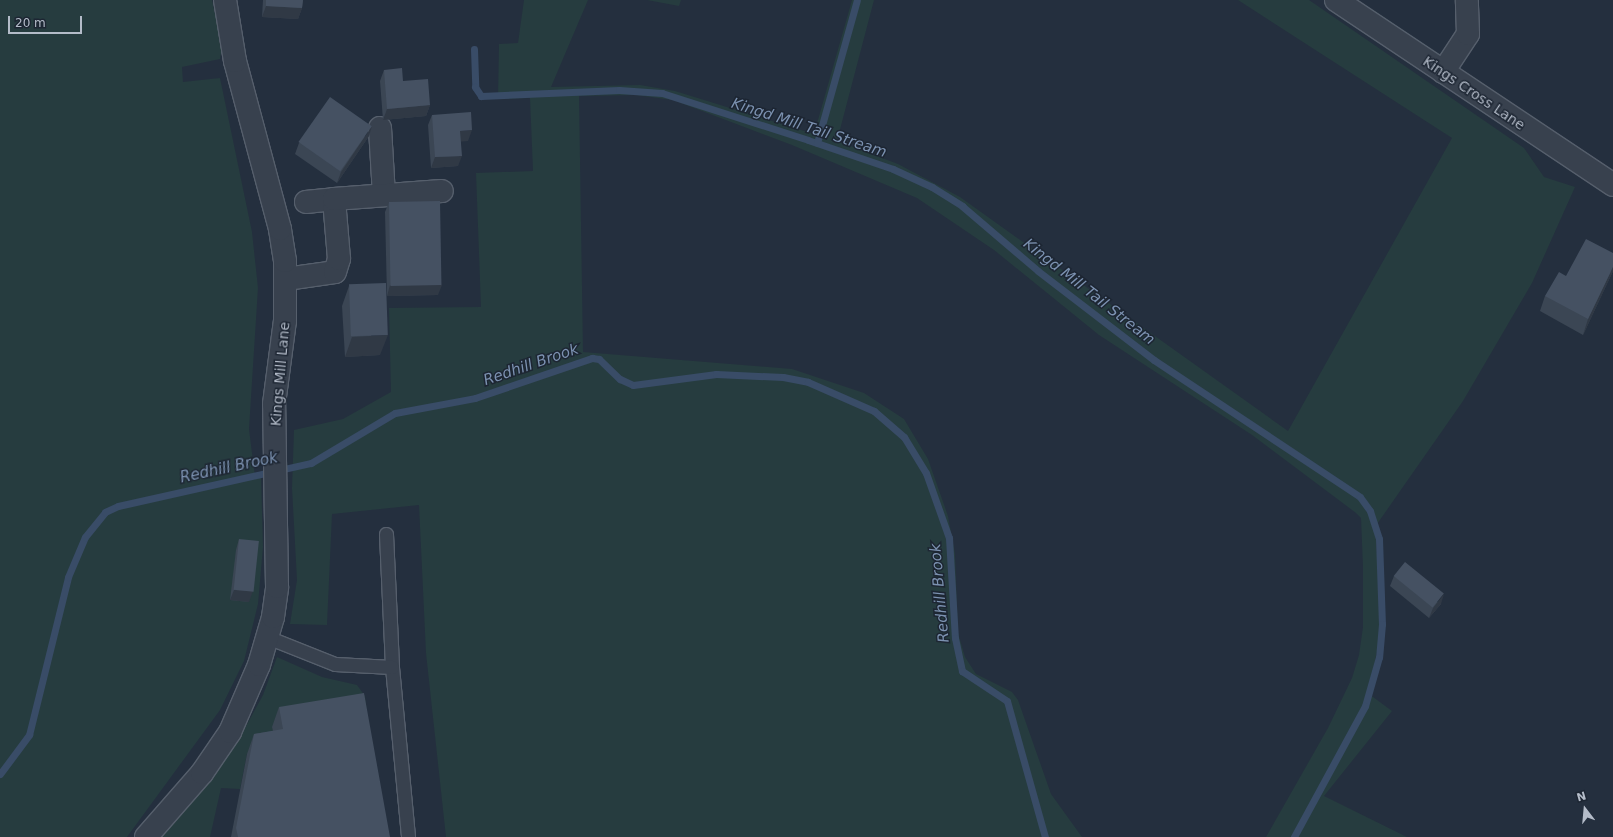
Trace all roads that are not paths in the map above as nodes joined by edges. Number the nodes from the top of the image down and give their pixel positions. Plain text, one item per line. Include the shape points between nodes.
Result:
1 (225, 0) edge
2 (1336, 0) edge
3 (1467, 0) edge
4 (1443, 72) junction
5 (380, 128) dead end
6 (1613, 185) edge
7 (442, 191) dead end
8 (384, 195) junction
9 (334, 199) junction
10 (306, 202) dead end
11 (286, 279) junction
12 (386, 534) dead end
13 (268, 637) junction
14 (392, 666) junction
15 (146, 837) edge
16 (408, 837) edge

1 - 11 street, Kings Mill Lane via 235,61 280,230
2 - 4 street, Kings Cross Lane
3 - 4 street via 1468,34
4 - 6 street, Kings Cross Lane
5 - 8 street
7 - 8 street
8 - 9 street
9 - 10 street
9 - 11 street via 339,259 335,272
11 - 13 street, Kings Mill Lane via 284,334 274,404 277,587
12 - 14 lane
13 - 14 lane via 335,664
13 - 15 street, Kings Mill Lane via 230,732 202,773
14 - 16 lane

